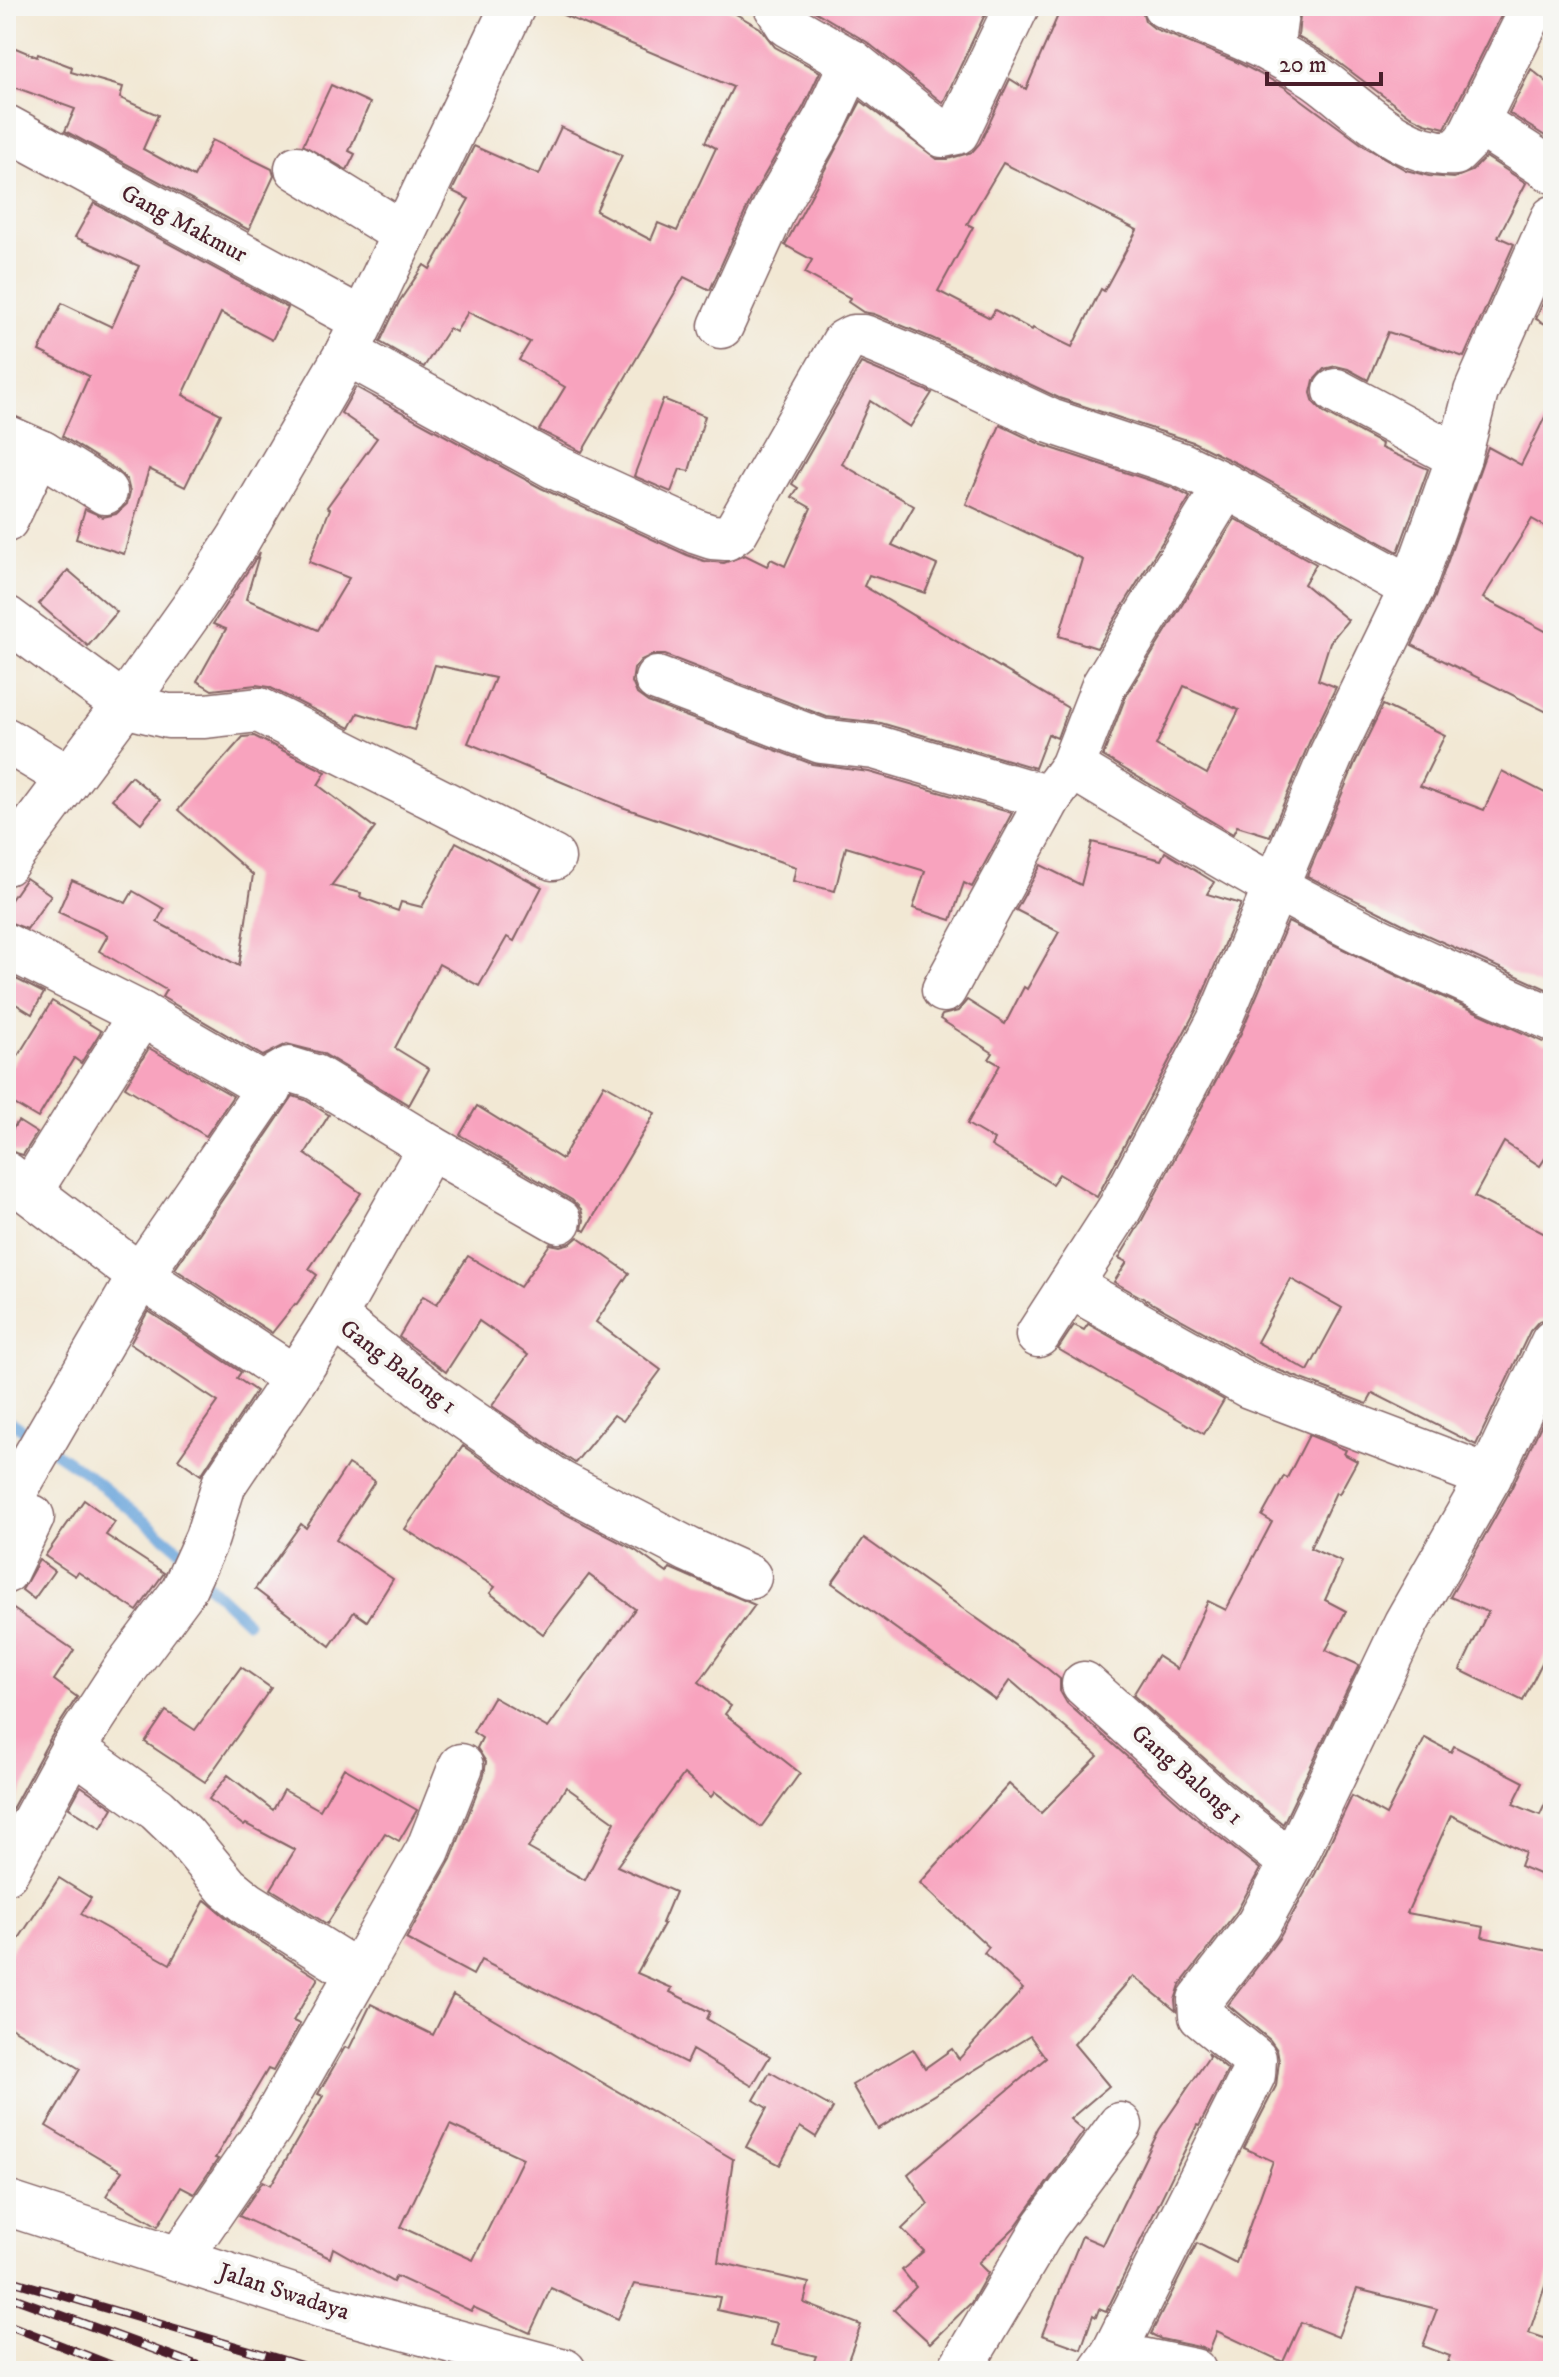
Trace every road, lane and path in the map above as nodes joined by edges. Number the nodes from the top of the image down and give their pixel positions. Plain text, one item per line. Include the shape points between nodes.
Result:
1 (513, 6) edge
2 (776, 6) edge
3 (1017, 6) edge
4 (1165, 6) edge
5 (1277, 6) edge
6 (1537, 6) edge
7 (1271, 51) junction
8 (852, 62) junction
9 (1477, 122) junction
10 (6, 127) edge
11 (297, 168) dead end
12 (1553, 171) edge
13 (1553, 218) edge
14 (404, 234) junction
15 (721, 326) dead end
16 (354, 337) junction
17 (1336, 391) dead end
18 (24, 445) edge
19 (1459, 457) junction
20 (1226, 486) junction
21 (105, 492) dead end
22 (6, 520) edge
23 (1412, 588) junction
24 (6, 618) edge
25 (657, 679) dead end
26 (124, 705) junction
27 (6, 740) edge
28 (69, 778) junction
29 (1061, 783) junction
30 (14, 837) edge
31 (553, 858) dead end
32 (1276, 887) junction
33 (6, 946) edge
34 (944, 990) dead end
35 (141, 1014) junction
36 (1553, 1019) edge
37 (270, 1089) junction
38 (430, 1147) junction
39 (18, 1182) edge
40 (559, 1221) dead end
41 (140, 1276) junction
42 (1070, 1286) junction
43 (334, 1317) junction
44 (1038, 1335) dead end
45 (1549, 1359) edge
46 (295, 1378) junction
47 (1489, 1477) junction
48 (6, 1571) edge
49 (749, 1577) dead end
50 (1084, 1684) dead end
51 (73, 1749) junction
52 (461, 1766) dead end
53 (1292, 1863) junction
54 (6, 1872) edge
55 (358, 1973) junction
56 (1120, 2125) dead end
57 (6, 2203) edge
58 (180, 2258) junction
59 (1107, 2362) edge
60 (564, 2371) edge
61 (959, 2371) edge
62 (1194, 2371) edge

1 - 14 street
2 - 8 street via 788,25
3 - 8 street via 957,132 943,135
4 - 7 street
5 - 7 street
6 - 9 street
7 - 9 street via 1410,145 1455,153
8 - 15 street via 775,207
9 - 12 street
10 - 16 street, Gang Makmur
11 - 14 street
13 - 19 street via 1476,392
14 - 16 street
16 - 20 street, Gang Makmur via 553,466 712,537 726,538 736,531 844,342 853,337 922,361 1050,421 1182,465
16 - 26 street via 238,540
17 - 19 street
18 - 21 street
18 - 22 street via 34,462
19 - 23 street
20 - 23 street
20 - 29 street via 1104,685
23 - 32 street via 1332,753
24 - 26 street
25 - 29 street via 821,741
26 - 28 street
26 - 31 street via 168,716 259,710
27 - 28 street
28 - 30 street
29 - 32 street
29 - 34 street
32 - 36 street via 1465,982
32 - 42 street via 1219,1021 1120,1208
33 - 35 street
35 - 37 street
35 - 39 street
37 - 38 street via 277,1076 289,1069 300,1071
37 - 41 street
38 - 40 street
38 - 43 street
39 - 41 street
41 - 46 street
41 - 48 street via 35,1471
42 - 44 street
42 - 47 street via 1249,1386
43 - 46 street, Gang Balong 1
43 - 49 street, Gang Balong 1 via 431,1394 560,1483
45 - 47 street
46 - 51 street, Gang Balong 1 via 224,1484 183,1591
47 - 53 street via 1406,1623
50 - 53 street, Gang Balong 1
51 - 54 street, Gang Balong 1
51 - 55 street via 157,1809 248,1904
52 - 55 street via 428,1850
53 - 59 street via 1258,1925 1200,2000 1201,2016 1254,2059 1253,2075
55 - 58 street via 278,2115
56 - 61 street via 1045,2226
57 - 58 street, Jalan Swadaya
58 - 60 street, Jalan Swadaya via 323,2306
59 - 62 street

